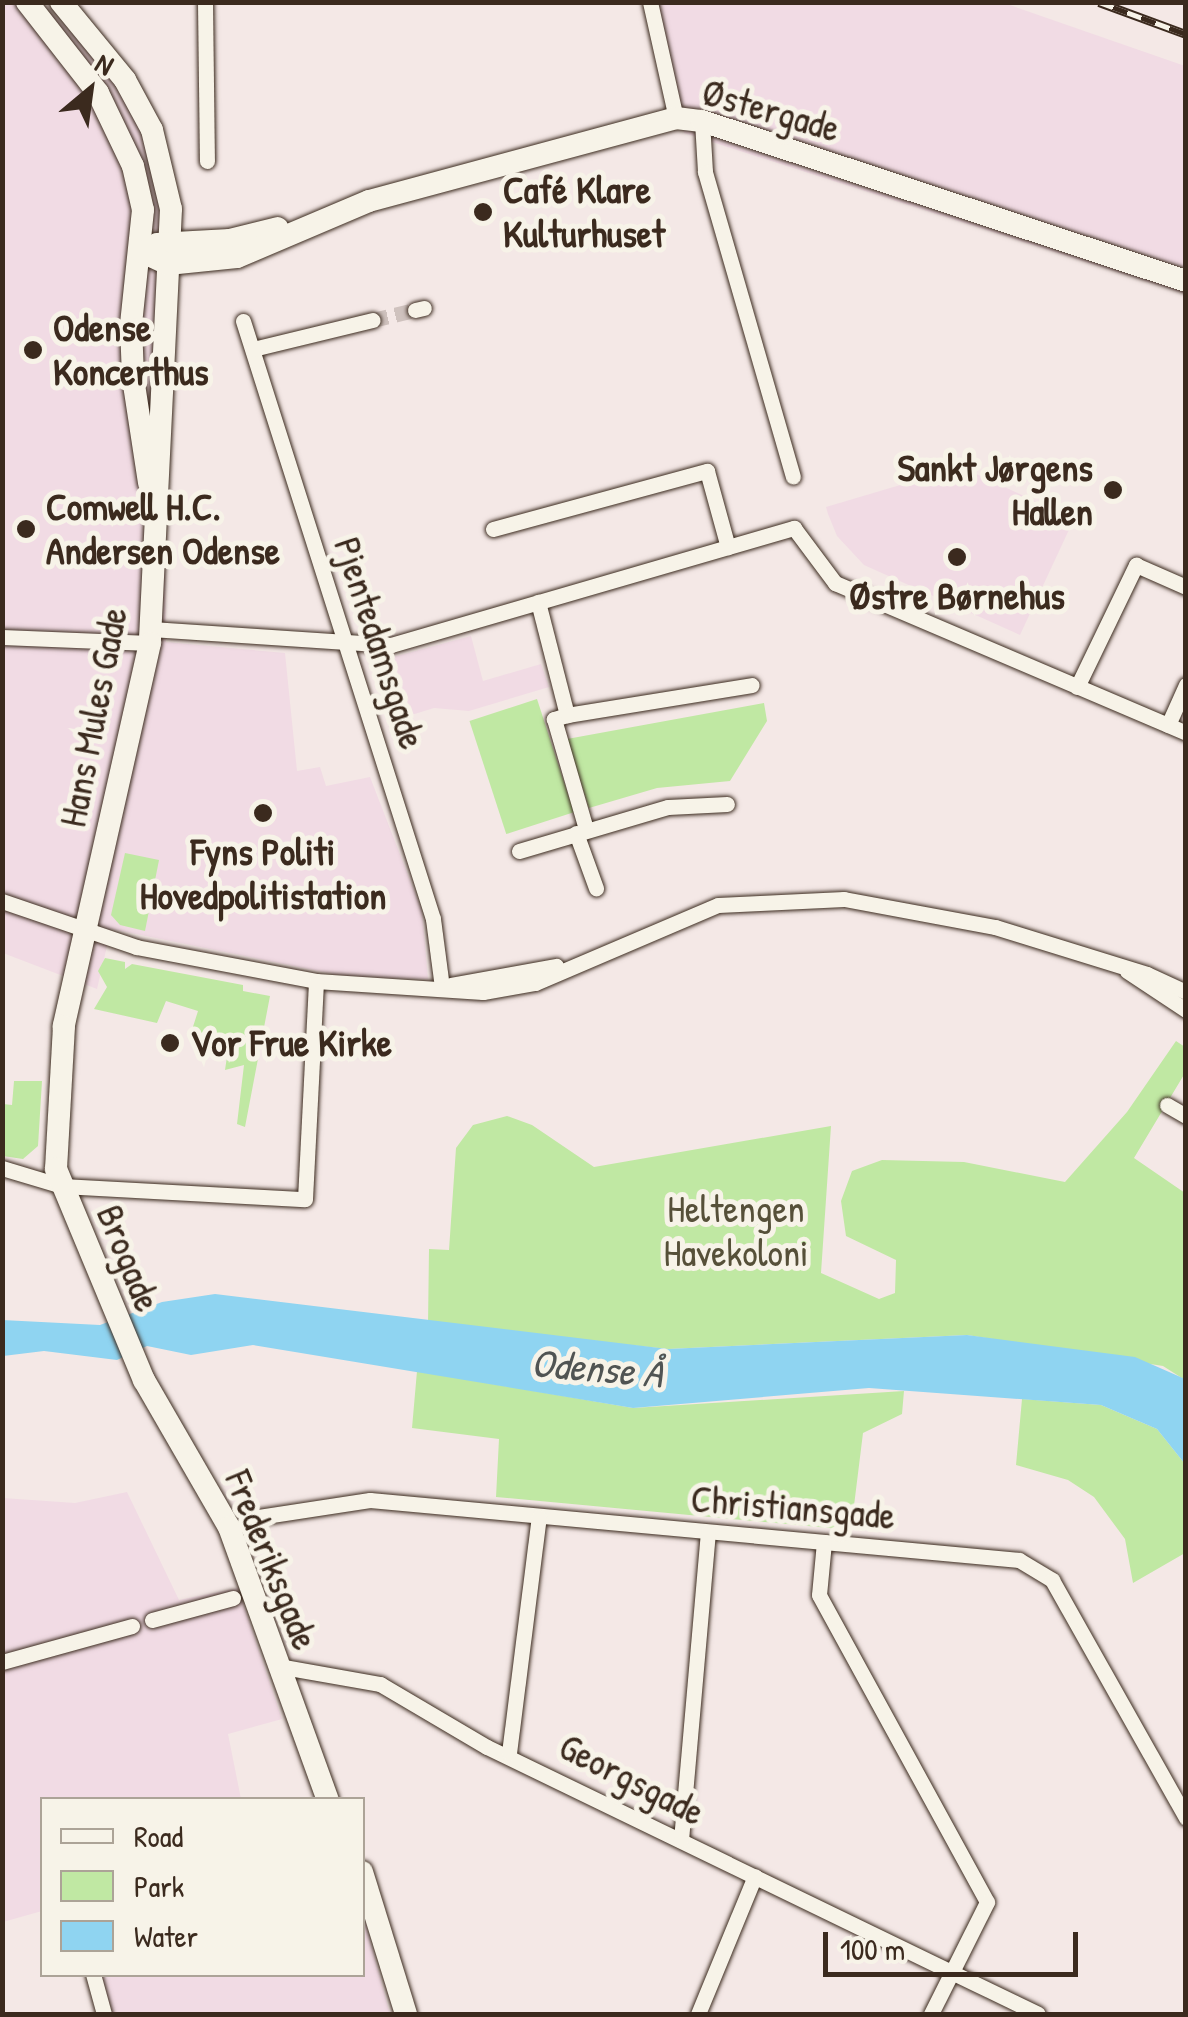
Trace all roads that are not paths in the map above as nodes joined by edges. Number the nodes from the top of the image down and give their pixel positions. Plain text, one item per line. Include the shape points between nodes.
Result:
1 (61, 2) edge
2 (205, 2) edge
3 (650, 2) edge
4 (32, 8) edge
5 (676, 118) junction
6 (702, 120) junction
7 (207, 161) dead end
8 (160, 250) junction
9 (1186, 281) edge
10 (374, 320) tunnel mouth
11 (244, 321) dead end
12 (253, 349) junction
13 (794, 477) dead end
14 (155, 516) junction
15 (493, 529) dead end
16 (728, 547) junction
17 (1186, 587) edge
18 (538, 602) junction
19 (150, 636) junction
20 (2, 638) edge
21 (347, 646) junction
22 (752, 685) dead end
23 (1186, 685) edge
24 (1077, 686) junction
25 (567, 715) junction
26 (1168, 725) junction
27 (1186, 733) edge
28 (727, 804) dead end
29 (581, 831) junction
30 (519, 850) dead end
31 (596, 888) dead end
32 (2, 901) edge
33 (84, 929) junction
34 (1124, 968) junction
35 (316, 981) junction
36 (442, 988) junction
37 (1186, 992) edge
38 (1186, 1010) edge
39 (1168, 1106) dead end
40 (1186, 1116) edge
41 (2, 1168) edge
42 (62, 1186) junction
43 (133, 1356) joint
44 (539, 1517) junction
45 (252, 1518) dead end
46 (708, 1532) junction
47 (824, 1542) junction
48 (233, 1598) dead end
49 (152, 1620) dead end
50 (132, 1626) dead end
51 (276, 1661) junction
52 (2, 1662) edge
53 (509, 1754) junction
54 (327, 1797) edge
55 (1186, 1818) edge
56 (682, 1840) junction
57 (755, 1876) junction
58 (365, 1882) edge
59 (952, 1972) junction
60 (95, 1977) edge
61 (104, 2014) edge
62 (406, 2014) edge
63 (698, 2014) edge
64 (931, 2014) edge
65 (1038, 2014) edge

1 - 8 street, Hans Mules Gade via 125,80 152,130 171,208
2 - 7 street
3 - 5 street
4 - 8 street via 122,104 148,166
5 - 6 street, Østergade
5 - 8 street, Østergade via 411,188 237,257
6 - 9 street, Østergade
6 - 13 street via 705,172
8 - 14 street, Hans Mules Gade
8 - 14 street, Hans Mules Gade via 133,378
10 - 12 street
11 - 12 street, Pjentedamsgade
12 - 21 street, Pjentedamsgade
14 - 19 street, Hans Mules Gade
15 - 16 street via 707,471
16 - 18 street
16 - 24 street via 794,528 835,583
17 - 24 street via 1136,565
18 - 21 street via 391,646
18 - 25 street
19 - 20 street
19 - 21 street
19 - 33 street, Hans Mules Gade
21 - 36 street, Pjentedamsgade via 433,919
22 - 25 street
23 - 26 street
24 - 26 street
25 - 29 street via 554,719
26 - 27 street
28 - 29 street via 668,807
29 - 30 street
29 - 31 street
32 - 33 street
33 - 35 street via 136,947
33 - 42 street, Hans Mules Gade via 64,1026 53,1147
34 - 36 street via 995,928 827,898 718,905 572,964
34 - 37 street
34 - 38 street
35 - 36 street
35 - 42 street via 305,1199
39 - 40 street
41 - 42 street
42 - 43 street, Brogade
43 - 51 street, Frederiksgade via 224,1517
44 - 45 street, Christiansgade via 370,1500
44 - 46 street, Christiansgade
44 - 53 street
46 - 47 street, Christiansgade
46 - 56 street
47 - 55 street, Christiansgade via 1019,1560 1038,1568 1066,1605
47 - 59 street via 818,1595 987,1902
48 - 49 street
50 - 52 street
51 - 53 street, Georgsgade via 380,1684
51 - 54 street, Frederiksgade
53 - 56 street, Georgsgade
56 - 57 street, Georgsgade
57 - 59 street, Georgsgade
57 - 63 street
58 - 62 street
59 - 64 street
59 - 65 street, Georgsgade
60 - 61 street

